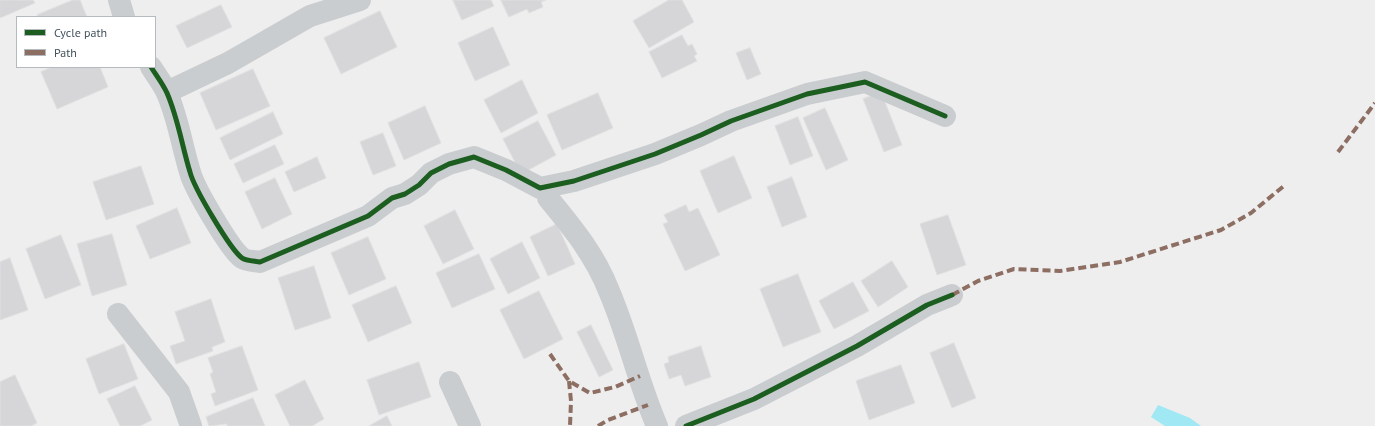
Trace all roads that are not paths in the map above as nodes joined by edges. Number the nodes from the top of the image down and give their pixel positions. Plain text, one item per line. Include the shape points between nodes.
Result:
1 (119, 0) edge
2 (360, 0) edge
3 (124, 16) edge
4 (151, 68) edge
5 (167, 92) junction
6 (945, 116) dead end
7 (548, 198) dead end
8 (952, 295) dead end
9 (118, 314) dead end
10 (450, 382) dead end
11 (191, 426) edge
12 (470, 426) edge
13 (657, 426) edge
14 (686, 426) edge

1 - 3 street
2 - 5 street via 310,16 228,62
4 - 5 street
5 - 6 street via 182,138 190,174 213,219 232,248 243,259 260,262 368,216 392,198 405,194 419,185 431,173 449,164 474,157 540,188 574,181 655,154 731,121 807,94 865,82
7 - 13 street via 580,237 609,290
8 - 14 street via 926,305 857,346 754,399
9 - 11 street via 179,392
10 - 12 street

